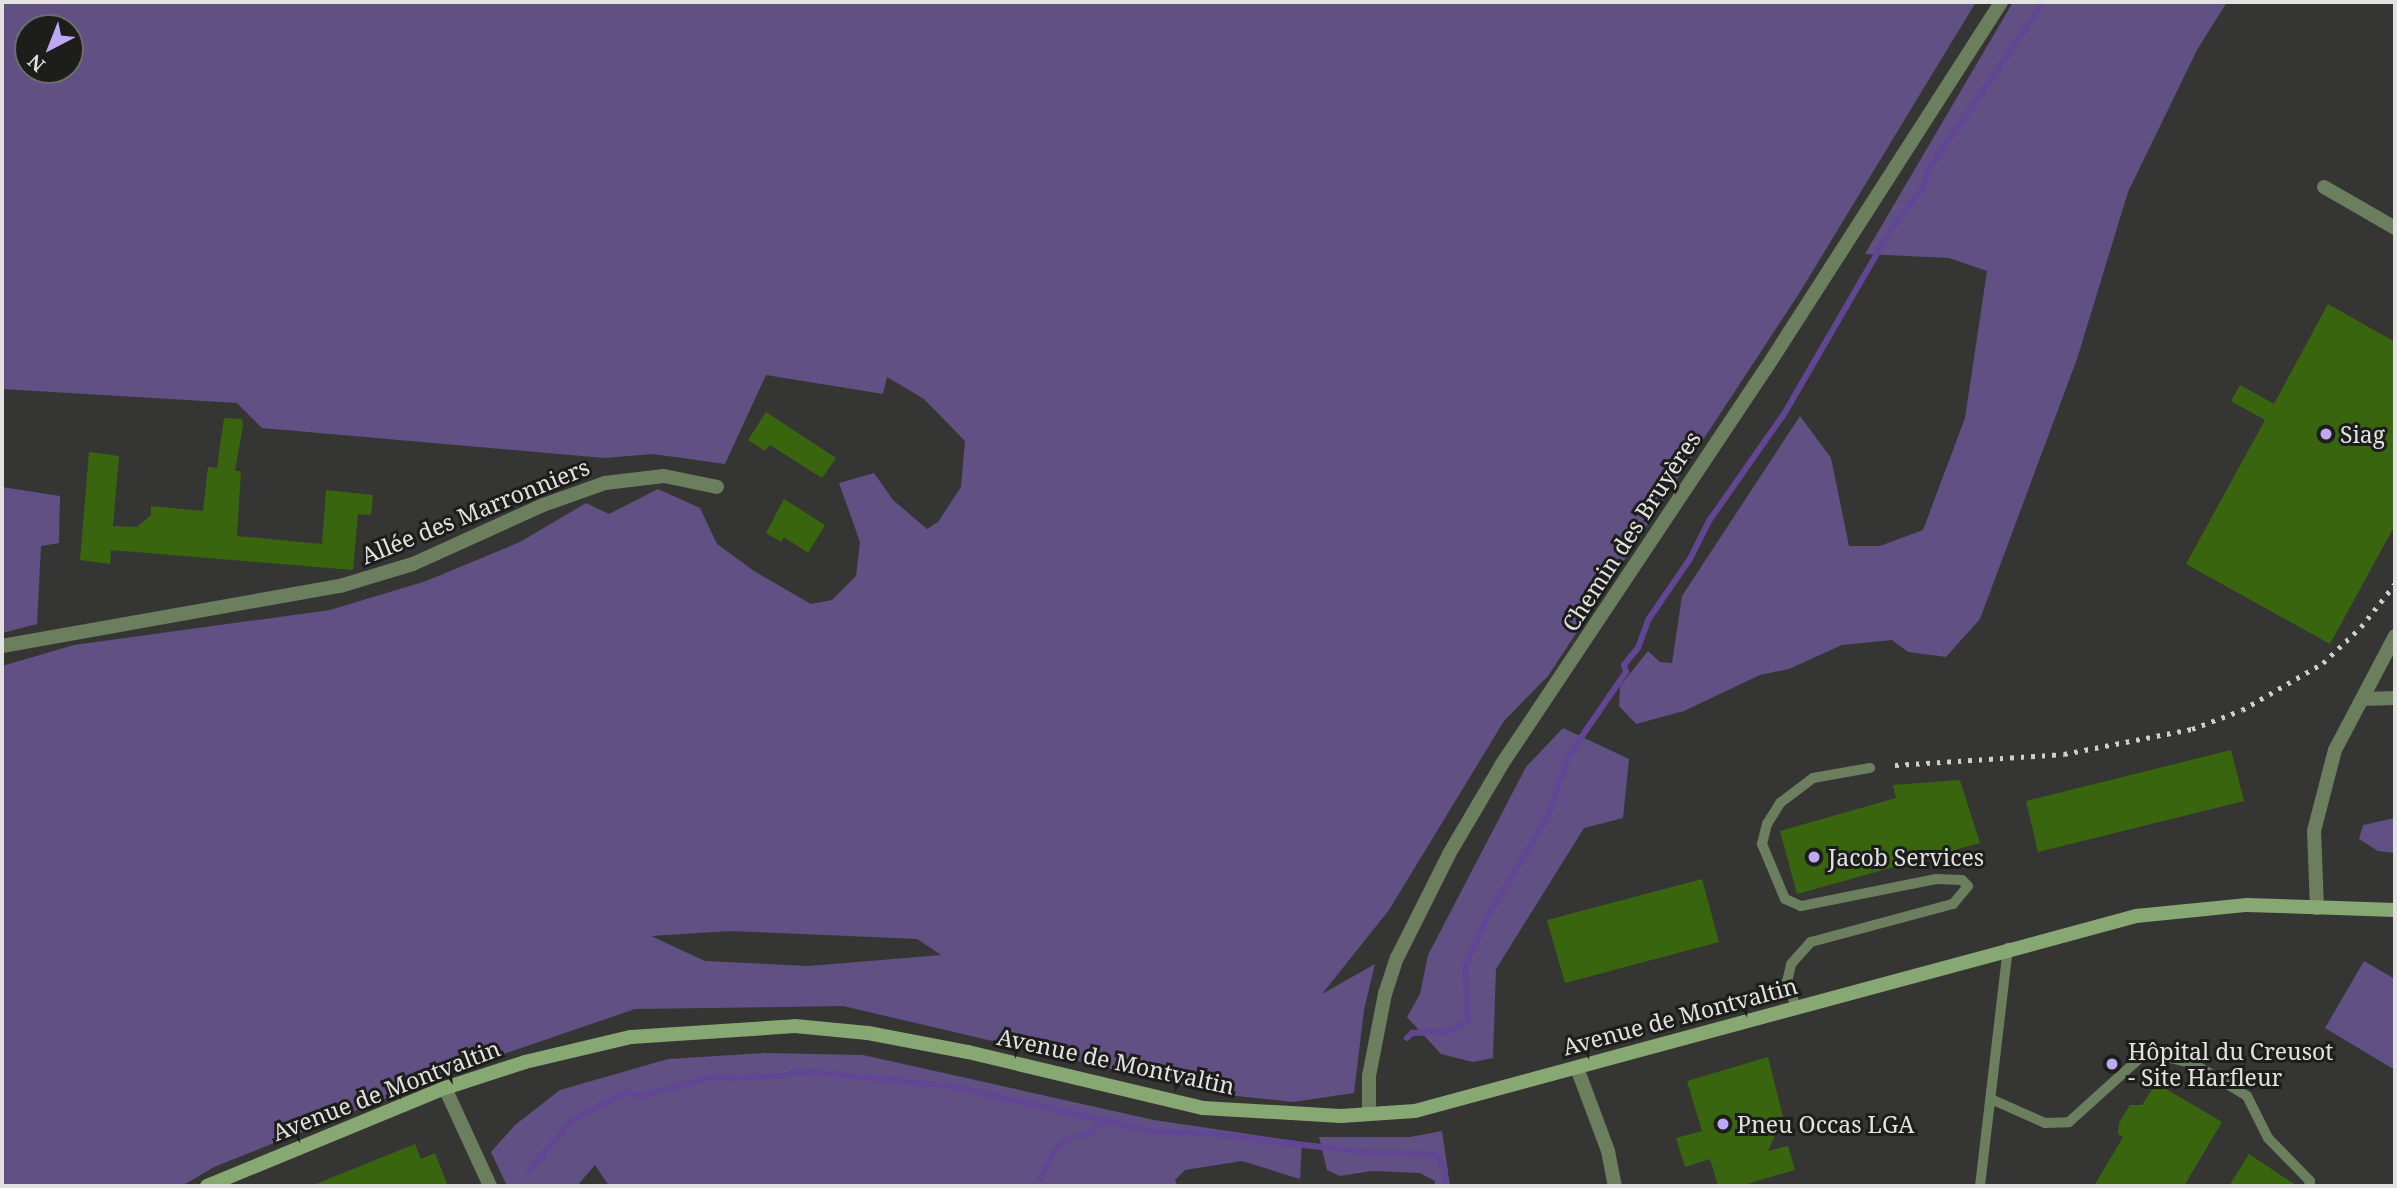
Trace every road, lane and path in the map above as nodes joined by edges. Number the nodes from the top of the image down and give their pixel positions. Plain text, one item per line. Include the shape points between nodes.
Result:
1 (2001, 2) edge
2 (2324, 187) dead end
3 (2395, 229) edge
4 (717, 487) dead end
5 (2395, 636) edge
6 (2, 646) edge
7 (2395, 698) edge
8 (2363, 699) junction
9 (1870, 768) dead end
10 (2317, 908) junction
11 (2395, 910) edge
12 (2008, 948) junction
13 (1796, 1007) junction
14 (1577, 1068) junction
15 (445, 1088) junction
16 (1991, 1099) junction
17 (1369, 1114) junction
18 (207, 1186) edge
19 (490, 1186) edge
20 (1615, 1186) edge
21 (1980, 1186) edge
22 (2309, 1186) edge

1 - 17 street, Chemin des Bruyères via 1765,370 1502,764 1449,854 1397,958 1385,994 1369,1076
2 - 3 street
4 - 6 street, Allée des Marronniers via 664,476 605,483 555,500 413,564 340,586
5 - 8 street
7 - 8 street
8 - 10 street via 2335,750 2314,831
9 - 13 lane via 1813,778 1780,803 1762,844 1784,899 1801,906 1936,879 1962,880 1968,886 1954,904 1811,942 1791,964 1787,982
10 - 11 street, Avenue de Montvaltin
10 - 12 street, Avenue de Montvaltin via 2247,905 2136,916
12 - 13 street, Avenue de Montvaltin
12 - 16 lane
13 - 14 street, Avenue de Montvaltin
14 - 17 street, Avenue de Montvaltin via 1415,1111
14 - 20 street via 1608,1151
15 - 17 street, Avenue de Montvaltin via 525,1062 631,1037 795,1026 868,1033 968,1052 1203,1108 1285,1116
15 - 18 street, Avenue de Montvaltin
15 - 19 street
16 - 21 lane
16 - 22 lane via 2045,1123 2069,1122 2141,1057 2166,1056 2194,1065 2247,1096 2268,1138 2310,1181

